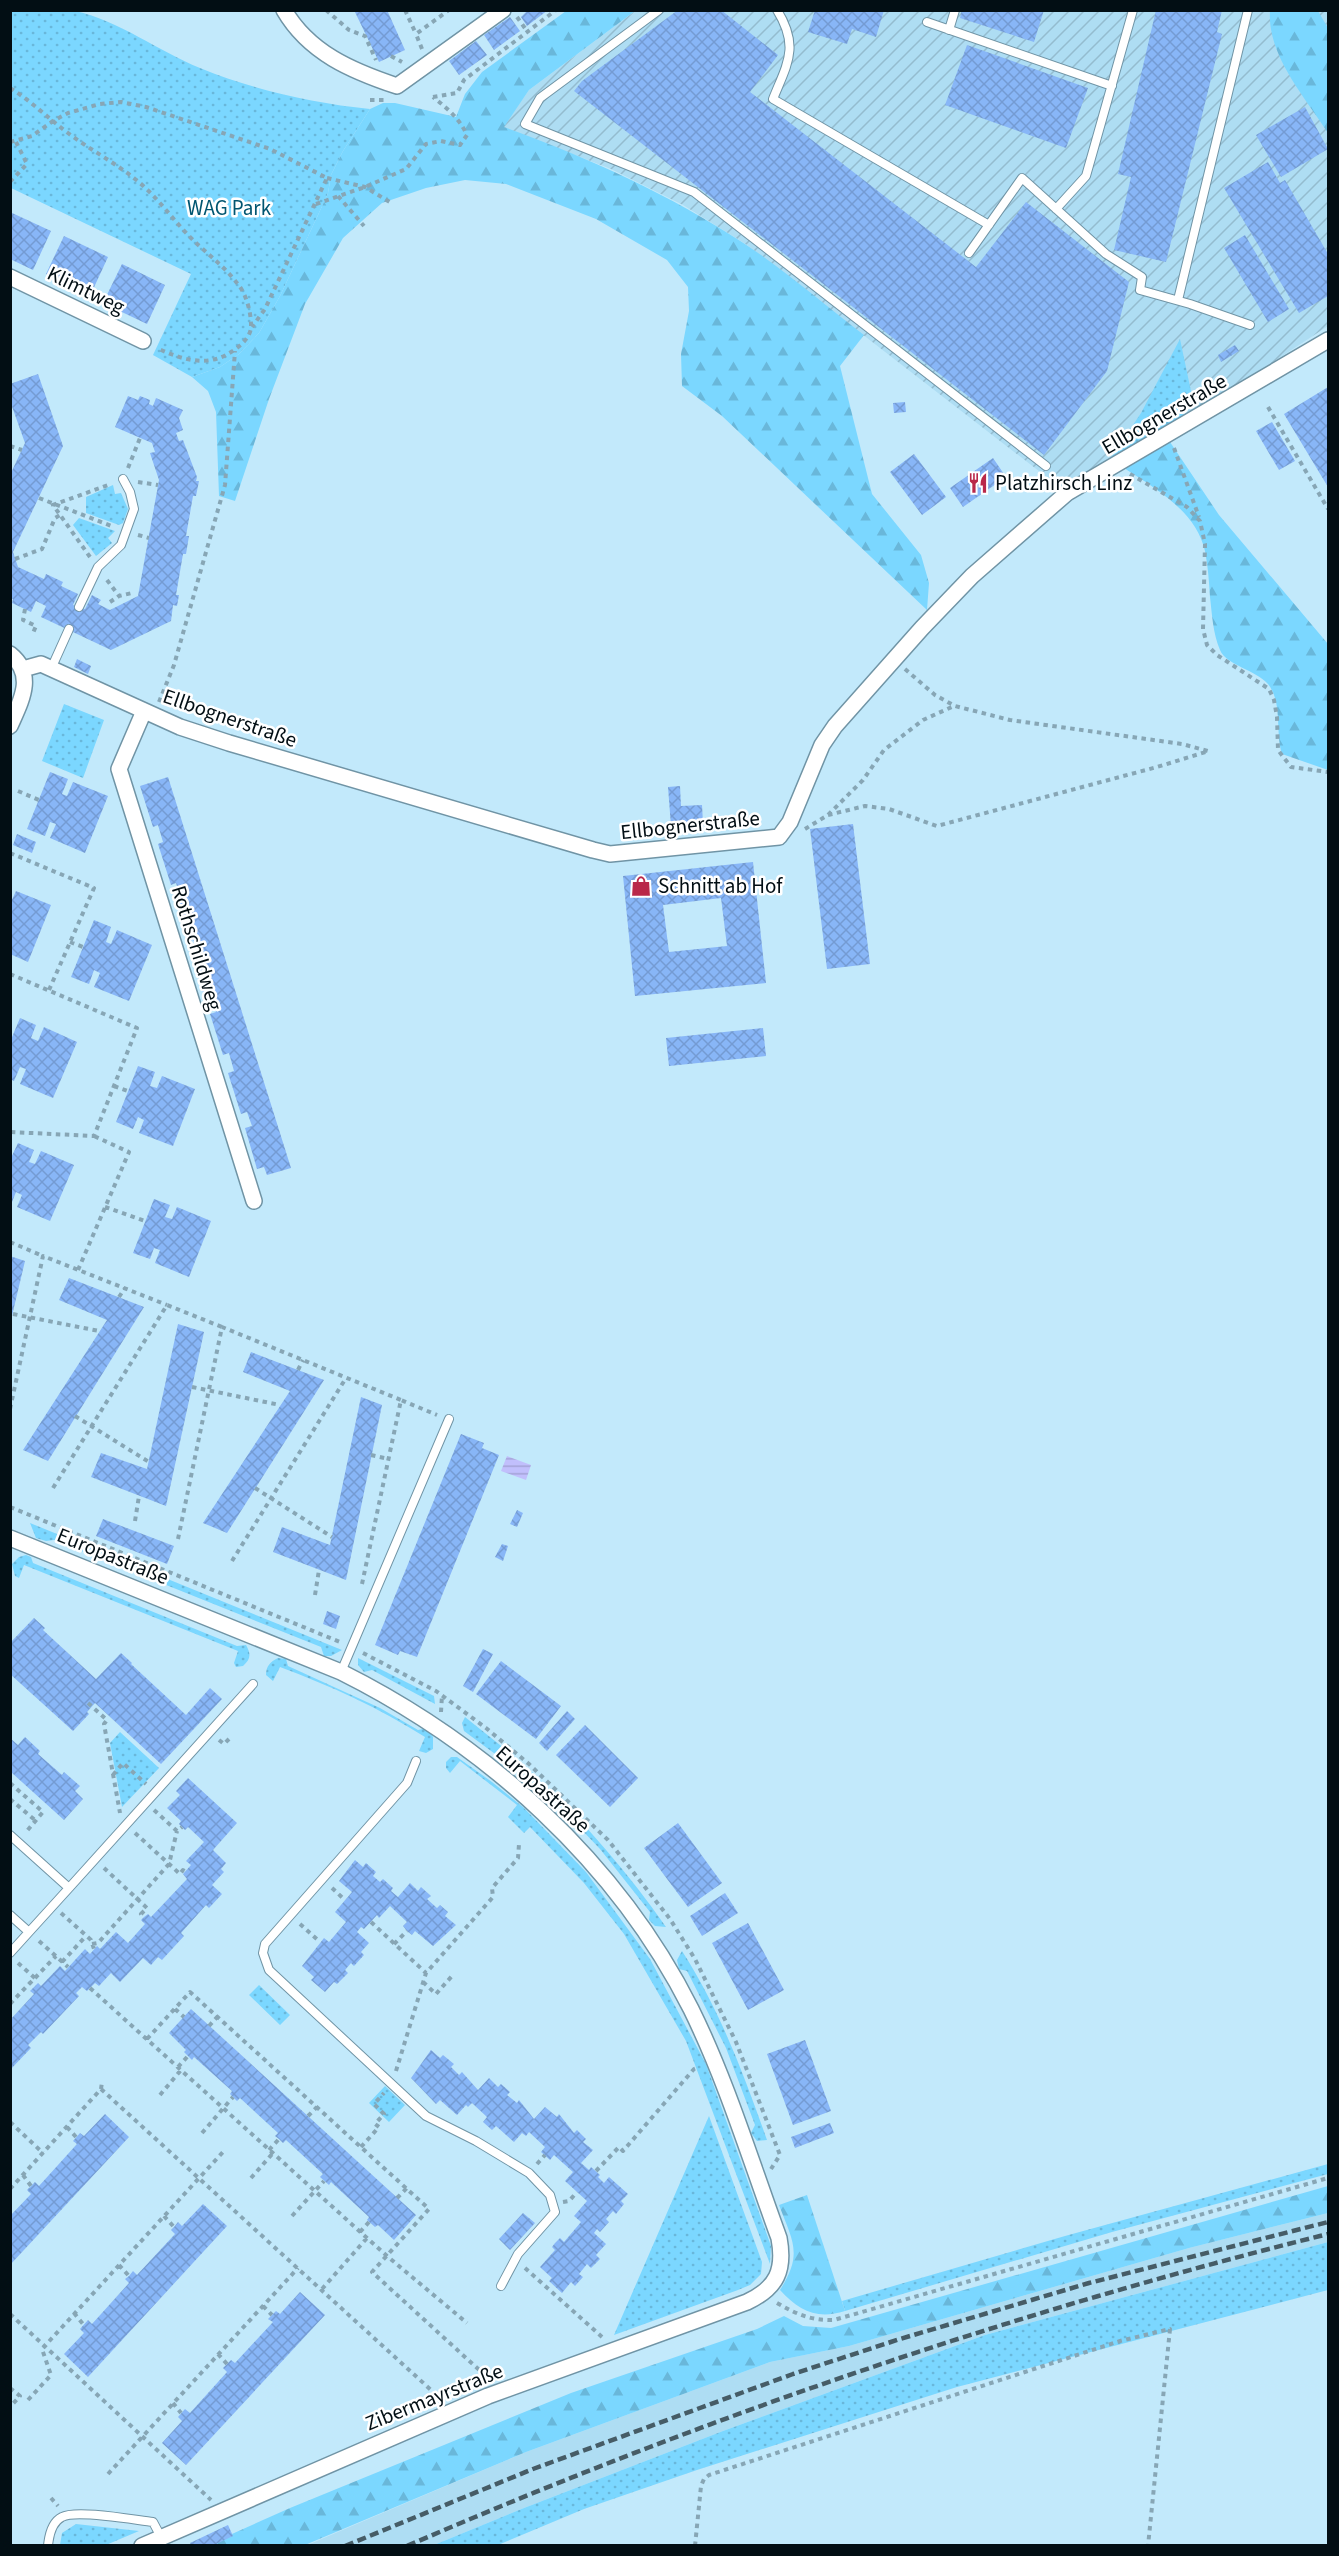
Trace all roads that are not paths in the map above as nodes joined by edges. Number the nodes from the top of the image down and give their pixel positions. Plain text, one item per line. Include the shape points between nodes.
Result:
1 (284, 10) edge
2 (503, 10) edge
3 (658, 10) edge
4 (777, 10) edge
5 (956, 10) edge
6 (1133, 10) edge
7 (1248, 10) edge
8 (927, 22) dead end
9 (949, 30) junction
10 (1112, 86) junction
11 (1056, 209) junction
12 (989, 225) junction
13 (969, 253) dead end
14 (10, 277) edge
15 (1178, 300) junction
16 (1250, 324) dead end
17 (1329, 340) edge
18 (143, 341) road end
19 (1046, 466) dead end
20 (123, 479) road end
21 (79, 607) dead end
22 (69, 629) dead end
23 (10, 654) edge
24 (23, 669) junction
25 (51, 669) junction
26 (149, 713) junction
27 (10, 726) edge
28 (254, 1201) dead end
29 (449, 1419) road end
30 (10, 1538) edge
31 (341, 1672) junction
32 (253, 1684) dead end
33 (416, 1761) dead end
34 (10, 1835) edge
35 (69, 1888) junction
36 (10, 1915) edge
37 (29, 1932) junction
38 (10, 1954) edge
39 (501, 2286) dead end
40 (747, 2302) joint
41 (161, 2537) junction
42 (48, 2546) edge
43 (142, 2546) edge

1 - 2 street via 303,36 322,52 362,74 397,86
3 - 19 lane via 540,98 525,124 694,192
4 - 12 lane via 785,24 791,55 773,99
5 - 9 lane
6 - 10 lane
7 - 15 lane
8 - 9 lane
9 - 10 lane
10 - 11 lane via 1086,176
11 - 12 lane via 1022,178
11 - 15 lane via 1106,254 1142,277 1140,290
12 - 13 lane
14 - 18 street, Klimtweg
15 - 16 lane
17 - 26 street, Ellbognerstraße via 1066,494 952,595 835,726 822,745 790,822 779,837 610,854 229,743
20 - 21 lane via 134,509 121,544 98,567
22 - 25 lane
23 - 24 street
24 - 25 street, Ellbognerstraße via 41,664
24 - 27 street via 25,691
25 - 26 street, Ellbognerstraße
26 - 28 street, Rothschildweg via 119,769
29 - 31 lane
30 - 31 street, Europastraße
31 - 40 street, Europastraße via 389,1696 490,1766 549,1817 612,1887 657,1950 692,2010 779,2238 781,2266 774,2283
32 - 35 lane
33 - 39 lane via 407,1783 265,1944 263,1953 269,1970 426,2116 529,2173 550,2195 555,2212 516,2259
34 - 35 lane
35 - 37 lane
36 - 37 lane
37 - 38 lane
40 - 41 street, Zibermayrstraße via 488,2396
41 - 42 lane via 153,2522 75,2513 54,2525
41 - 43 street, Zibermayrstraße

